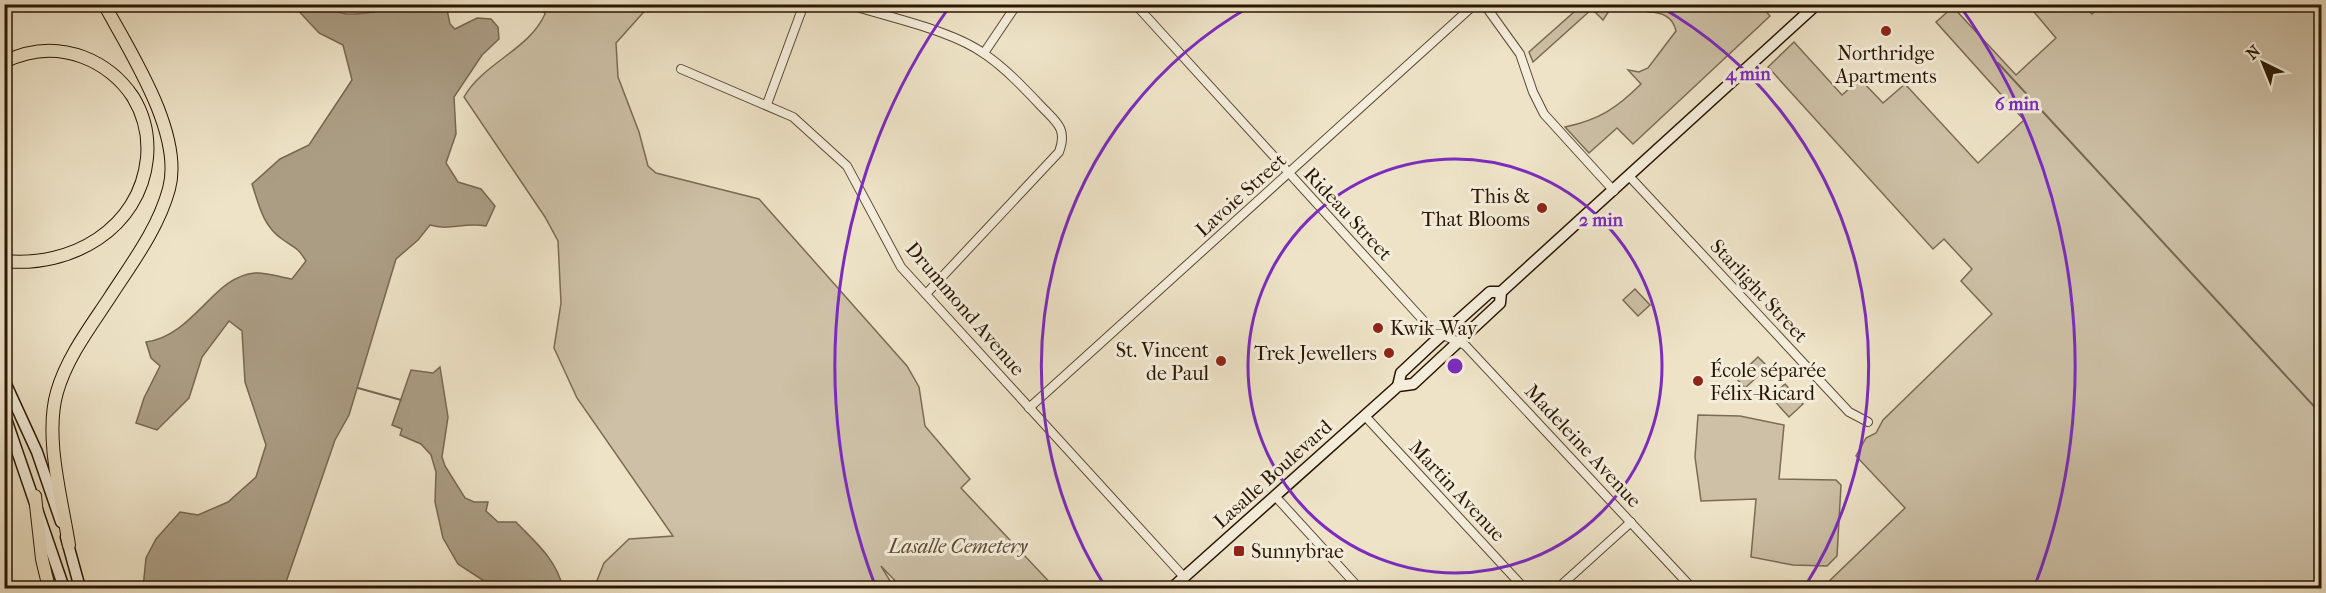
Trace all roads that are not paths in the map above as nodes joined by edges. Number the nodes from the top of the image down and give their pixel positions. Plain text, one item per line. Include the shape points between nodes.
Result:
1 (104, 4) edge
2 (804, 4) edge
3 (847, 4) edge
4 (1017, 4) edge
5 (1135, 4) edge
6 (1475, 4) edge
7 (1484, 4) edge
8 (1817, 4) edge
9 (984, 53) junction
10 (4, 62) edge
11 (681, 69) dead end
12 (767, 104) junction
13 (1288, 175) junction
14 (1629, 176) junction
15 (1614, 191) junction
16 (4, 261) edge
17 (1501, 291) junction
18 (926, 294) junction
19 (1443, 335) junction
20 (1458, 342) junction
21 (4, 380) edge
22 (1398, 386) junction
23 (1029, 408) junction
24 (4, 413) edge
25 (1365, 416) junction
26 (1868, 422) dead end
27 (35, 496) junction
28 (1275, 496) junction
29 (1631, 522) junction
30 (69, 545) junction
31 (1184, 577) junction
32 (49, 588) edge
33 (64, 588) edge
34 (80, 588) edge
35 (1172, 588) edge
36 (1359, 588) edge
37 (1524, 588) edge
38 (1558, 588) edge
39 (1692, 588) edge

1 - 30 highway via 160,112 172,168 170,187 157,220 74,352 57,392 53,436
2 - 12 street
3 - 9 street via 944,34
4 - 9 street
5 - 13 street, Rideau Street
6 - 13 street, Lavoie Street
7 - 15 street via 1520,54 1544,114
8 - 14 main road, Lasalle Boulevard
9 - 18 street via 1060,126 1064,138 1059,152
10 - 16 highway via 28,52 55,50 106,69 138,105 148,152 144,177 134,200 113,228 52,260
11 - 12 street, Drummond Avenue
12 - 18 street, Drummond Avenue via 793,117 847,166 901,267
13 - 19 street, Rideau Street via 1432,330
13 - 23 street, Lavoie Street
14 - 15 main road, Lasalle Boulevard
14 - 26 street, Starlight Street via 1849,412
15 - 17 main road, Lasalle Boulevard
17 - 19 main road, Lasalle Boulevard via 1490,292
17 - 20 main road, Lasalle Boulevard via 1500,303
18 - 23 street, Drummond Avenue
19 - 20 street, Madeleine Avenue
19 - 22 main road, Lasalle Boulevard via 1401,373
20 - 22 main road, Lasalle Boulevard via 1413,384
20 - 29 street, Madeleine Avenue
21 - 30 main road via 37,452
22 - 25 main road, Lasalle Boulevard
23 - 31 street, Drummond Avenue
24 - 27 main road
25 - 28 main road, Lasalle Boulevard
25 - 37 street, Martin Avenue
27 - 32 highway
27 - 33 main road
28 - 31 main road, Lasalle Boulevard
28 - 36 street
29 - 38 street
29 - 39 street, Madeleine Avenue
30 - 34 main road
31 - 35 main road, Lasalle Boulevard

